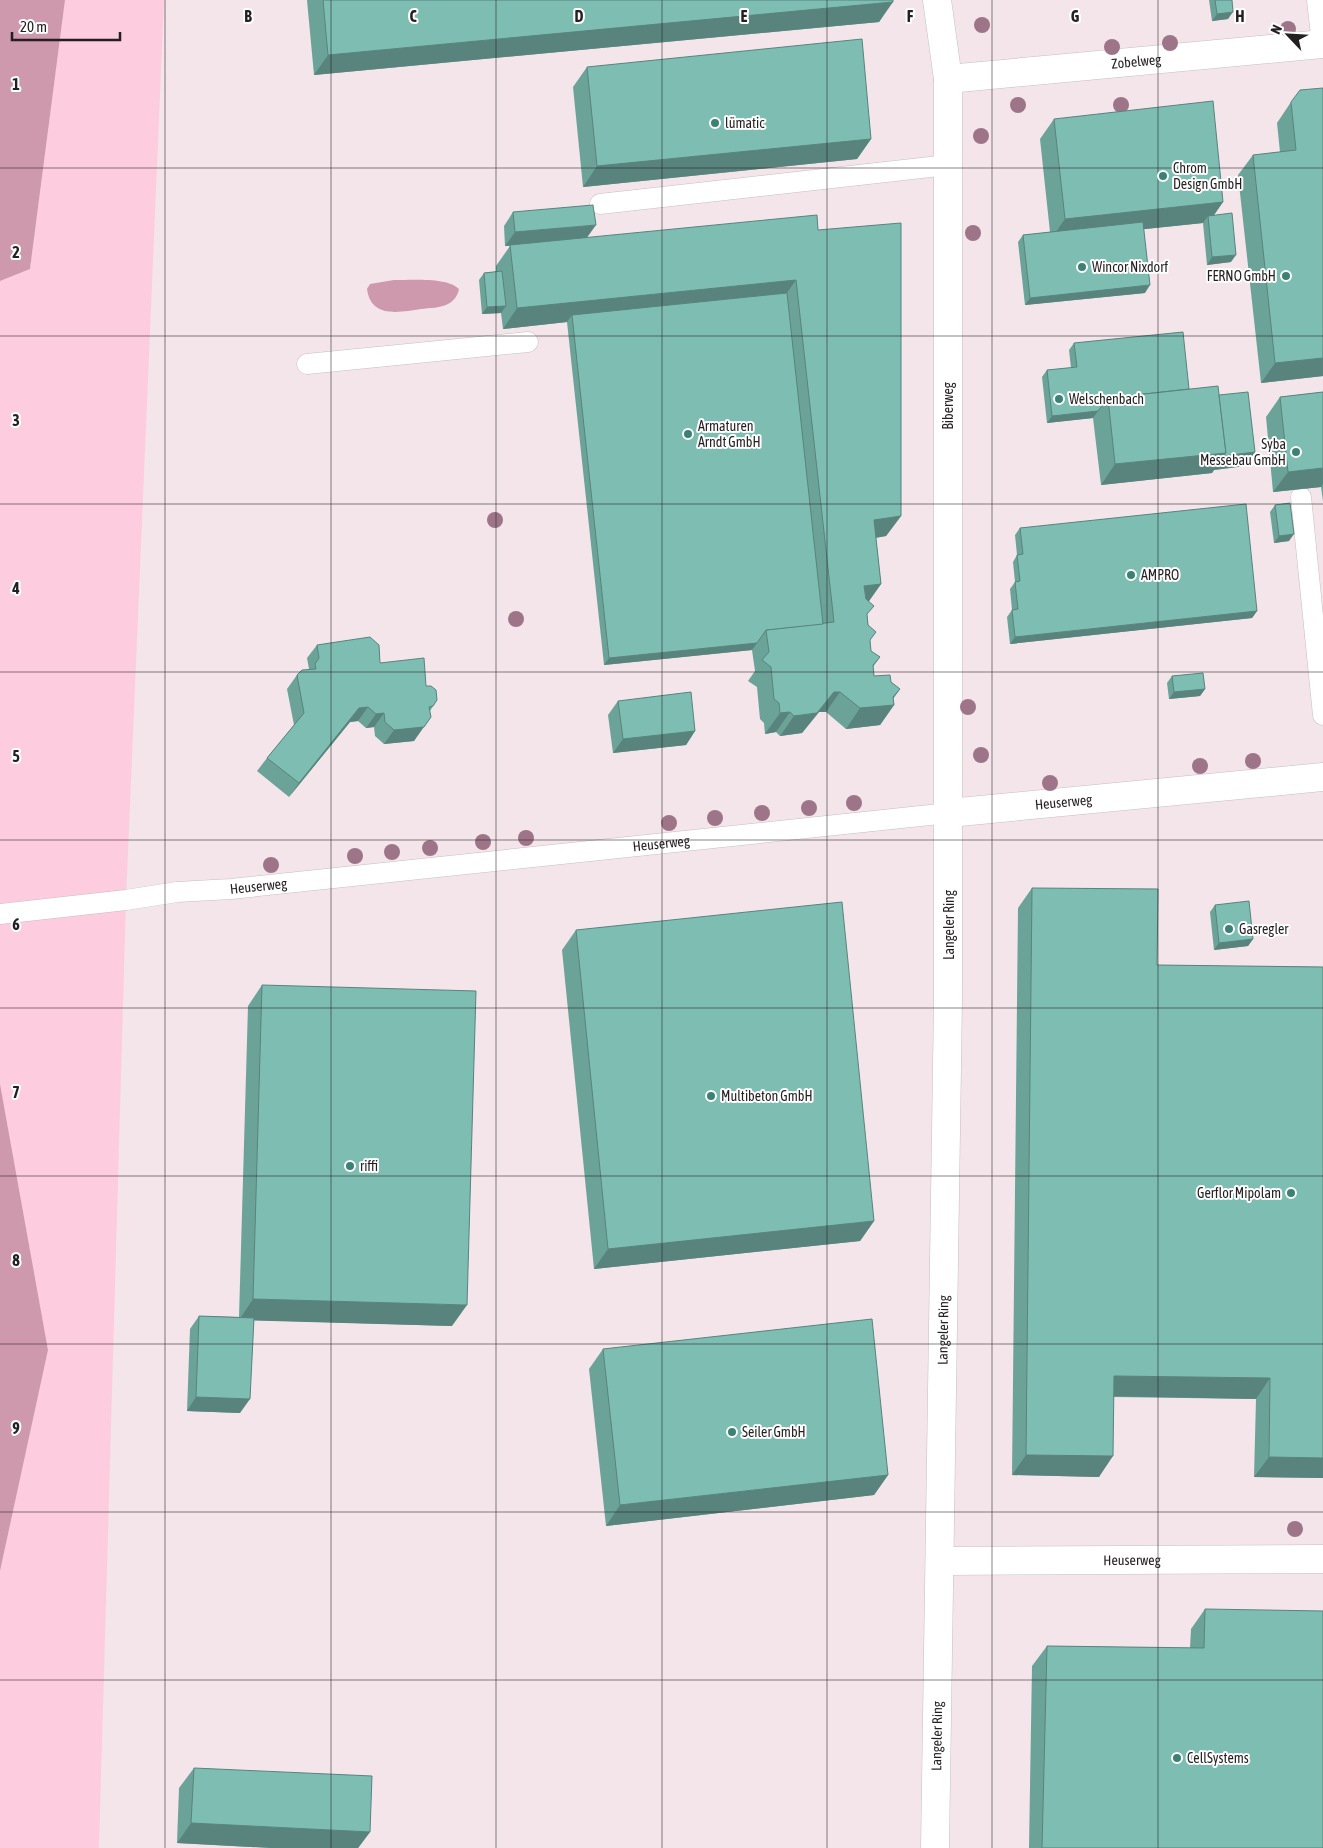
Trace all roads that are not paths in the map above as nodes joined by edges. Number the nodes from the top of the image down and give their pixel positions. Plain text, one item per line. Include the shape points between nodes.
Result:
1 (937, 0) edge
2 (1317, 0) edge
3 (1322, 44) edge
4 (948, 79) junction
5 (948, 165) junction
6 (600, 204) dead end
7 (528, 342) dead end
8 (307, 364) dead end
9 (1301, 497) edge
10 (1323, 715) edge
11 (1323, 778) edge
12 (949, 813) junction
13 (0, 914) edge
14 (1323, 1559) edge
15 (941, 1561) junction
16 (935, 1848) edge

1 - 4 street, Biberweg
2 - 3 lane
3 - 4 street, Zobelweg
4 - 5 street, Biberweg
5 - 6 lane
5 - 12 street, Biberweg
7 - 8 lane
9 - 10 lane
11 - 12 street, Heuserweg
12 - 13 lane, Heuserweg via 232,889 177,892
12 - 15 street, Langeler Ring
14 - 15 street, Heuserweg
15 - 16 street, Langeler Ring

